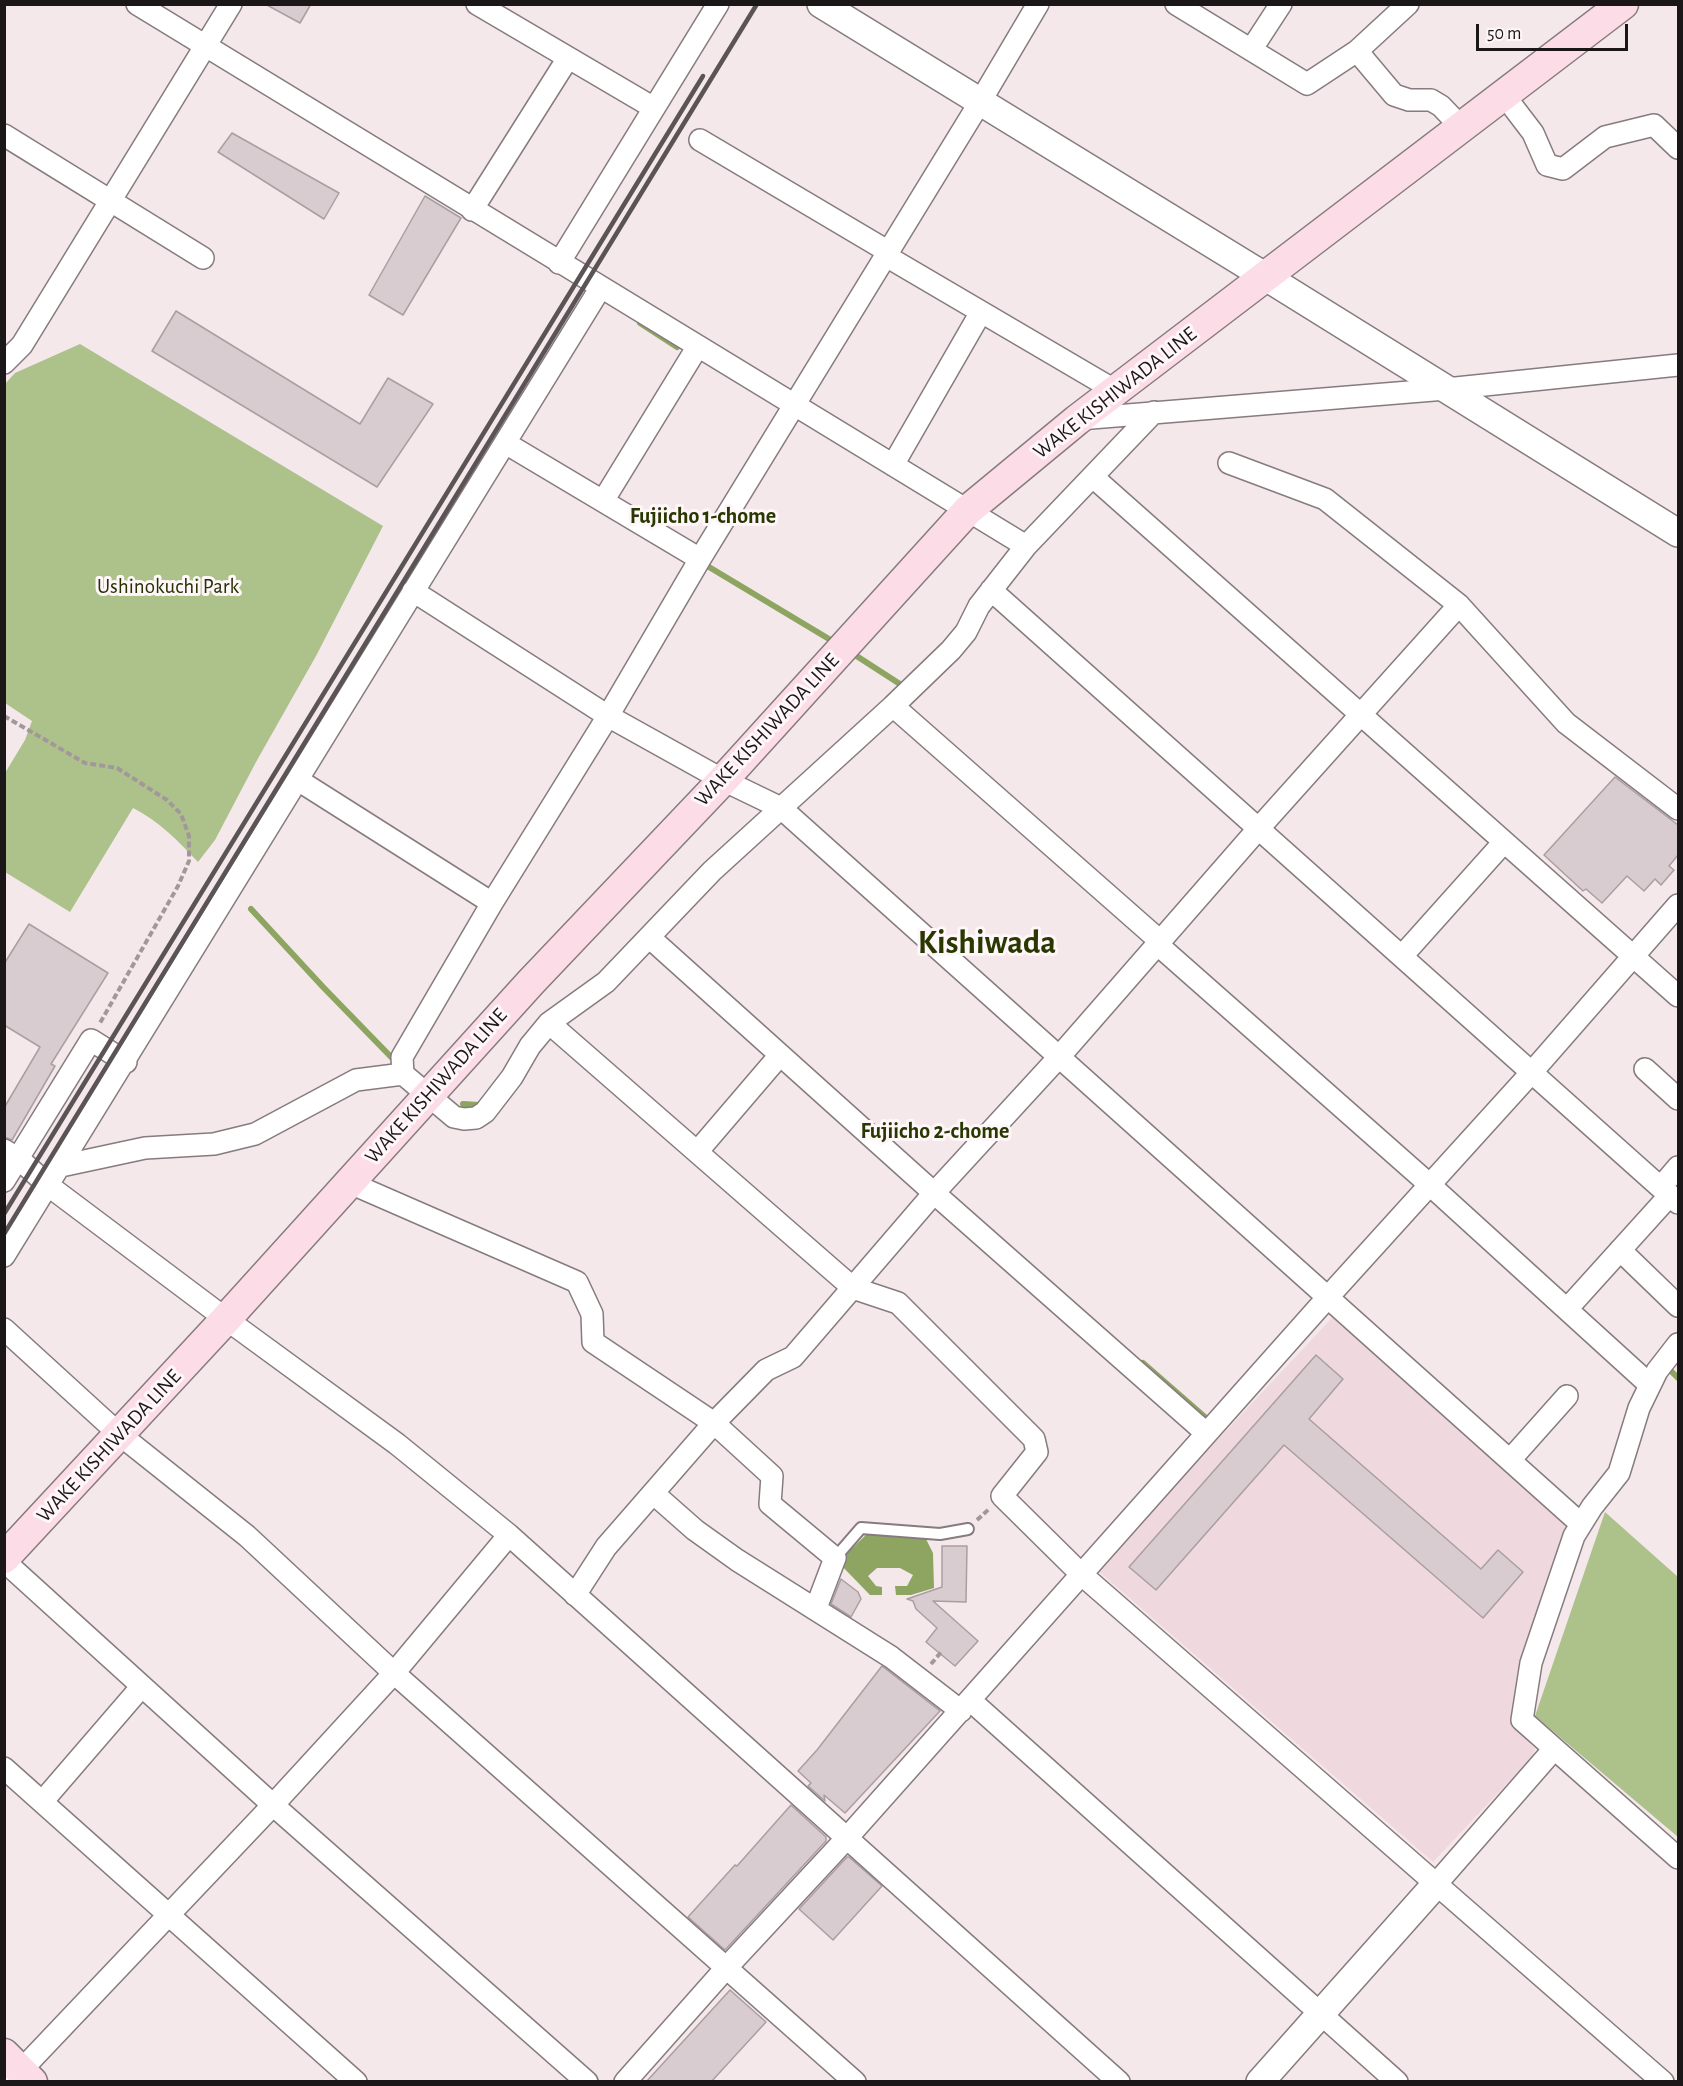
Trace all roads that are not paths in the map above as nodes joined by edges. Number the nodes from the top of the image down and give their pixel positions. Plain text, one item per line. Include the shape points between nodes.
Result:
1 (138, 4) edge
2 (231, 4) edge
3 (477, 4) edge
4 (718, 4) edge
5 (821, 4) edge
6 (1038, 4) edge
7 (1176, 4) edge
8 (1281, 4) edge
9 (1408, 4) edge
10 (1623, 4) edge
11 (849, 12) edge
12 (205, 46) junction
13 (1251, 50) junction
14 (1357, 51) junction
15 (568, 58) junction
16 (1504, 95) junction
17 (980, 102) junction
18 (654, 108) junction
19 (1462, 128) junction
20 (4, 135) edge
21 (700, 140) dead end
22 (1678, 148) edge
23 (111, 201) junction
24 (472, 210) junction
25 (887, 254) junction
26 (203, 258) dead end
27 (559, 262) junction
28 (1266, 277) junction
29 (602, 287) junction
30 (981, 312) junction
31 (13, 340) edge
32 (698, 346) junction
33 (4, 363) edge
34 (1678, 365) edge
35 (1446, 388) junction
36 (1116, 391) junction
37 (795, 405) junction
38 (1154, 412) junction
39 (1077, 420) junction
40 (507, 444) junction
41 (1229, 463) dead end
42 (893, 465) junction
43 (1094, 477) junction
44 (603, 501) junction
45 (968, 510) junction
46 (1678, 533) edge
47 (1026, 546) junction
48 (700, 559) junction
49 (991, 590) junction
50 (413, 591) junction
51 (1459, 605) junction
52 (893, 706) junction
53 (1361, 714) junction
54 (608, 716) junction
55 (298, 780) junction
56 (723, 780) junction
57 (781, 808) junction
58 (1678, 809) edge
59 (1259, 828) junction
60 (1504, 842) junction
61 (492, 903) junction
62 (1678, 905) edge
63 (649, 937) junction
64 (1158, 943) junction
65 (1402, 956) junction
66 (1633, 956) junction
67 (1678, 996) edge
68 (549, 1023) junction
69 (780, 1055) junction
70 (1059, 1057) junction
71 (126, 1062) junction
72 (1644, 1069) dead end
73 (1532, 1072) junction
74 (403, 1074) junction
75 (428, 1096) junction
76 (1678, 1099) edge
77 (697, 1152) junction
78 (12, 1155) edge
79 (61, 1166) junction
80 (1678, 1167) edge
81 (4, 1181) edge
82 (350, 1182) junction
83 (1430, 1185) junction
84 (49, 1186) junction
85 (934, 1193) junction
86 (1670, 1195) edge
87 (1620, 1250) junction
88 (4, 1256) edge
89 (853, 1288) junction
90 (1328, 1297) junction
91 (1678, 1306) edge
92 (1567, 1310) junction
93 (226, 1319) junction
94 (4, 1329) edge
95 (1678, 1344) edge
96 (1650, 1386) junction
97 (1567, 1396) dead end
98 (714, 1423) junction
99 (1206, 1433) junction
100 (119, 1434) junction
101 (1510, 1460) junction
102 (653, 1493) junction
103 (1581, 1524) junction
104 (968, 1529) road end
105 (508, 1535) junction
106 (835, 1558) junction
107 (4, 1560) edge
108 (1081, 1574) junction
109 (575, 1594) junction
110 (816, 1608) junction
111 (394, 1673) junction
112 (142, 1686) junction
113 (965, 1706) junction
114 (1554, 1749) junction
115 (4, 1768) edge
116 (42, 1802) junction
117 (273, 1805) junction
118 (846, 1839) junction
119 (1678, 1858) edge
120 (1437, 1883) junction
121 (169, 1915) junction
122 (727, 1967) junction
123 (1320, 2014) junction
124 (17, 2072) edge
125 (356, 2082) edge
126 (587, 2082) edge
127 (625, 2082) edge
128 (855, 2082) edge
129 (1119, 2082) edge
130 (1260, 2082) edge
131 (1397, 2082) edge
132 (1663, 2082) edge

1 - 12 street
2 - 12 street
3 - 15 street
4 - 18 street
5 - 11 street
6 - 17 street
7 - 13 street
8 - 13 street
9 - 14 street
10 - 16 main road, WAKE KISHIWADA LINE
11 - 17 street
12 - 23 street
12 - 24 street
13 - 14 street via 1307,84
14 - 19 street via 1394,95 1431,100
15 - 18 street
15 - 24 street
16 - 19 main road, WAKE KISHIWADA LINE
16 - 22 street via 1533,133 1547,165 1563,169 1605,137 1654,125
17 - 25 street
17 - 28 street
18 - 27 street
19 - 28 main road, WAKE KISHIWADA LINE
20 - 23 street
21 - 25 street
23 - 26 street
23 - 31 street
24 - 27 street
25 - 30 street
25 - 37 street
27 - 29 street
28 - 35 street
28 - 36 main road, WAKE KISHIWADA LINE
29 - 32 street
29 - 40 street
30 - 36 street
30 - 42 street
31 - 33 street
32 - 37 street
32 - 44 street
34 - 35 street
35 - 38 street
35 - 46 street
36 - 39 main road, WAKE KISHIWADA LINE
37 - 42 street
37 - 48 street
38 - 39 street
38 - 43 street
39 - 45 main road, WAKE KISHIWADA LINE
40 - 44 street
40 - 50 street
41 - 51 street via 1325,499
42 - 45 street
43 - 47 street
43 - 53 street
44 - 48 street
45 - 47 street
45 - 56 main road, WAKE KISHIWADA LINE
47 - 49 street
48 - 54 street
49 - 52 street via 951,650
49 - 59 street
50 - 54 street
50 - 55 street
51 - 53 street
51 - 58 street via 1566,723
52 - 57 street
52 - 64 street
53 - 59 street
53 - 60 street
54 - 56 street
54 - 61 street
55 - 61 street
55 - 71 street
56 - 57 street
56 - 75 main road, WAKE KISHIWADA LINE
57 - 63 street via 712,871
57 - 70 street
59 - 64 street
59 - 65 street
60 - 65 street
60 - 66 street
61 - 74 street via 402,1057
62 - 66 street
63 - 68 street via 606,982
63 - 69 street
64 - 70 street
64 - 83 street
65 - 73 street
66 - 67 street
66 - 73 street
68 - 75 street via 512,1077 476,1118 454,1117
68 - 77 street
69 - 77 street
69 - 85 street
70 - 85 street
70 - 90 street
71 - 78 street via 91,1040
71 - 79 street
72 - 76 street
73 - 83 street
73 - 86 street
74 - 75 street
74 - 79 street via 356,1080 255,1134 214,1144 145,1148
75 - 82 main road, WAKE KISHIWADA LINE
77 - 89 street
78 - 81 street
78 - 84 street
79 - 84 street
80 - 86 street
82 - 93 main road, WAKE KISHIWADA LINE
82 - 98 street via 577,1282 592,1314 593,1342
83 - 90 street
83 - 92 street
84 - 88 street
84 - 93 street
85 - 89 street
85 - 99 street
86 - 87 street
87 - 91 street
87 - 92 street
89 - 98 street via 793,1357 766,1370
89 - 108 street via 898,1303 1034,1439 1037,1452 1002,1496
90 - 99 street
90 - 101 street
92 - 96 street
93 - 100 main road, WAKE KISHIWADA LINE
93 - 105 street via 397,1444
94 - 100 street
95 - 96 street
96 - 103 street via 1619,1473
97 - 101 street
98 - 102 street
98 - 106 street via 772,1476 770,1504
99 - 108 street
100 - 107 main road, WAKE KISHIWADA LINE
100 - 111 street via 247,1536
101 - 103 street
102 - 109 street via 606,1547
102 - 110 street via 737,1560
103 - 114 street via 1531,1663 1522,1720
104 - 106 lane via 940,1534 861,1528
105 - 109 street
105 - 111 street
106 - 110 street
107 - 112 street
108 - 113 street
108 - 120 street
109 - 118 street
110 - 113 street
111 - 117 street
111 - 122 street
112 - 116 street
112 - 117 street
113 - 118 street
113 - 123 street
114 - 119 street
114 - 120 street
115 - 116 street
116 - 121 street
117 - 121 street
117 - 126 street
118 - 122 street
118 - 129 street
120 - 123 street
120 - 132 street
121 - 124 street
121 - 125 street
122 - 127 street
122 - 128 street
123 - 130 street
123 - 131 street

